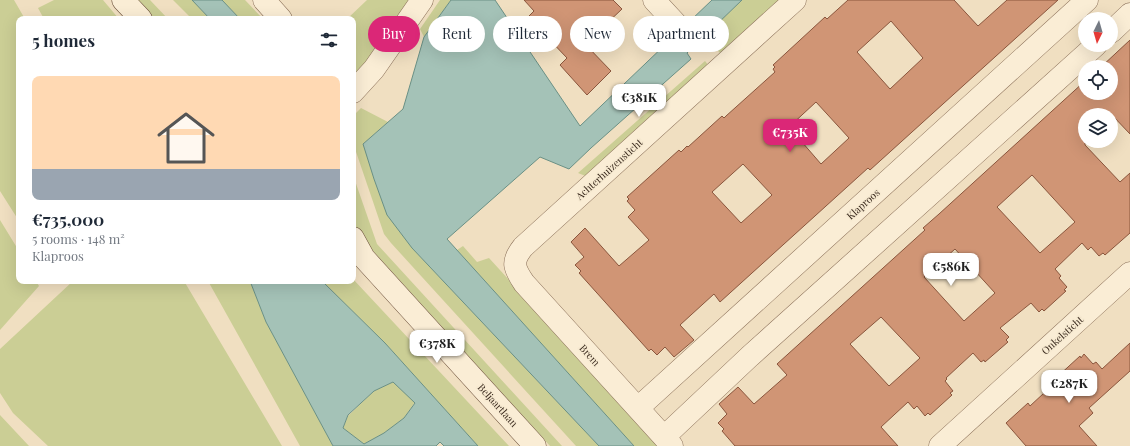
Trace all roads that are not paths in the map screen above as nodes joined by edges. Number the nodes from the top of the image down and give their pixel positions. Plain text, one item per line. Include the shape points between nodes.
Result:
1 (124, 0) edge
2 (264, 0) edge
3 (422, 0) edge
4 (654, 0) edge
5 (795, 0) edge
6 (1087, 0) edge
7 (1130, 14) edge
8 (138, 16) edge
9 (278, 16) edge
10 (669, 16) edge
11 (1118, 25) edge
12 (1088, 52) edge
13 (356, 89) edge
14 (358, 255) edge
15 (515, 260) joint
16 (1130, 273) edge
17 (638, 408) junction
18 (668, 441) edge
19 (534, 446) edge
20 (940, 446) edge

1 - 8 street
2 - 9 street
3 - 13 street via 374,69
4 - 10 street
5 - 15 street, Achterhuizensticht via 523,247
6 - 17 street, Klaproos
7 - 11 street
12 - 18 street via 749,357
14 - 19 street, Beljaartlaan
15 - 17 street, Brem via 517,272 524,283
16 - 20 street, Onkelsticht
17 - 18 street, Brem

